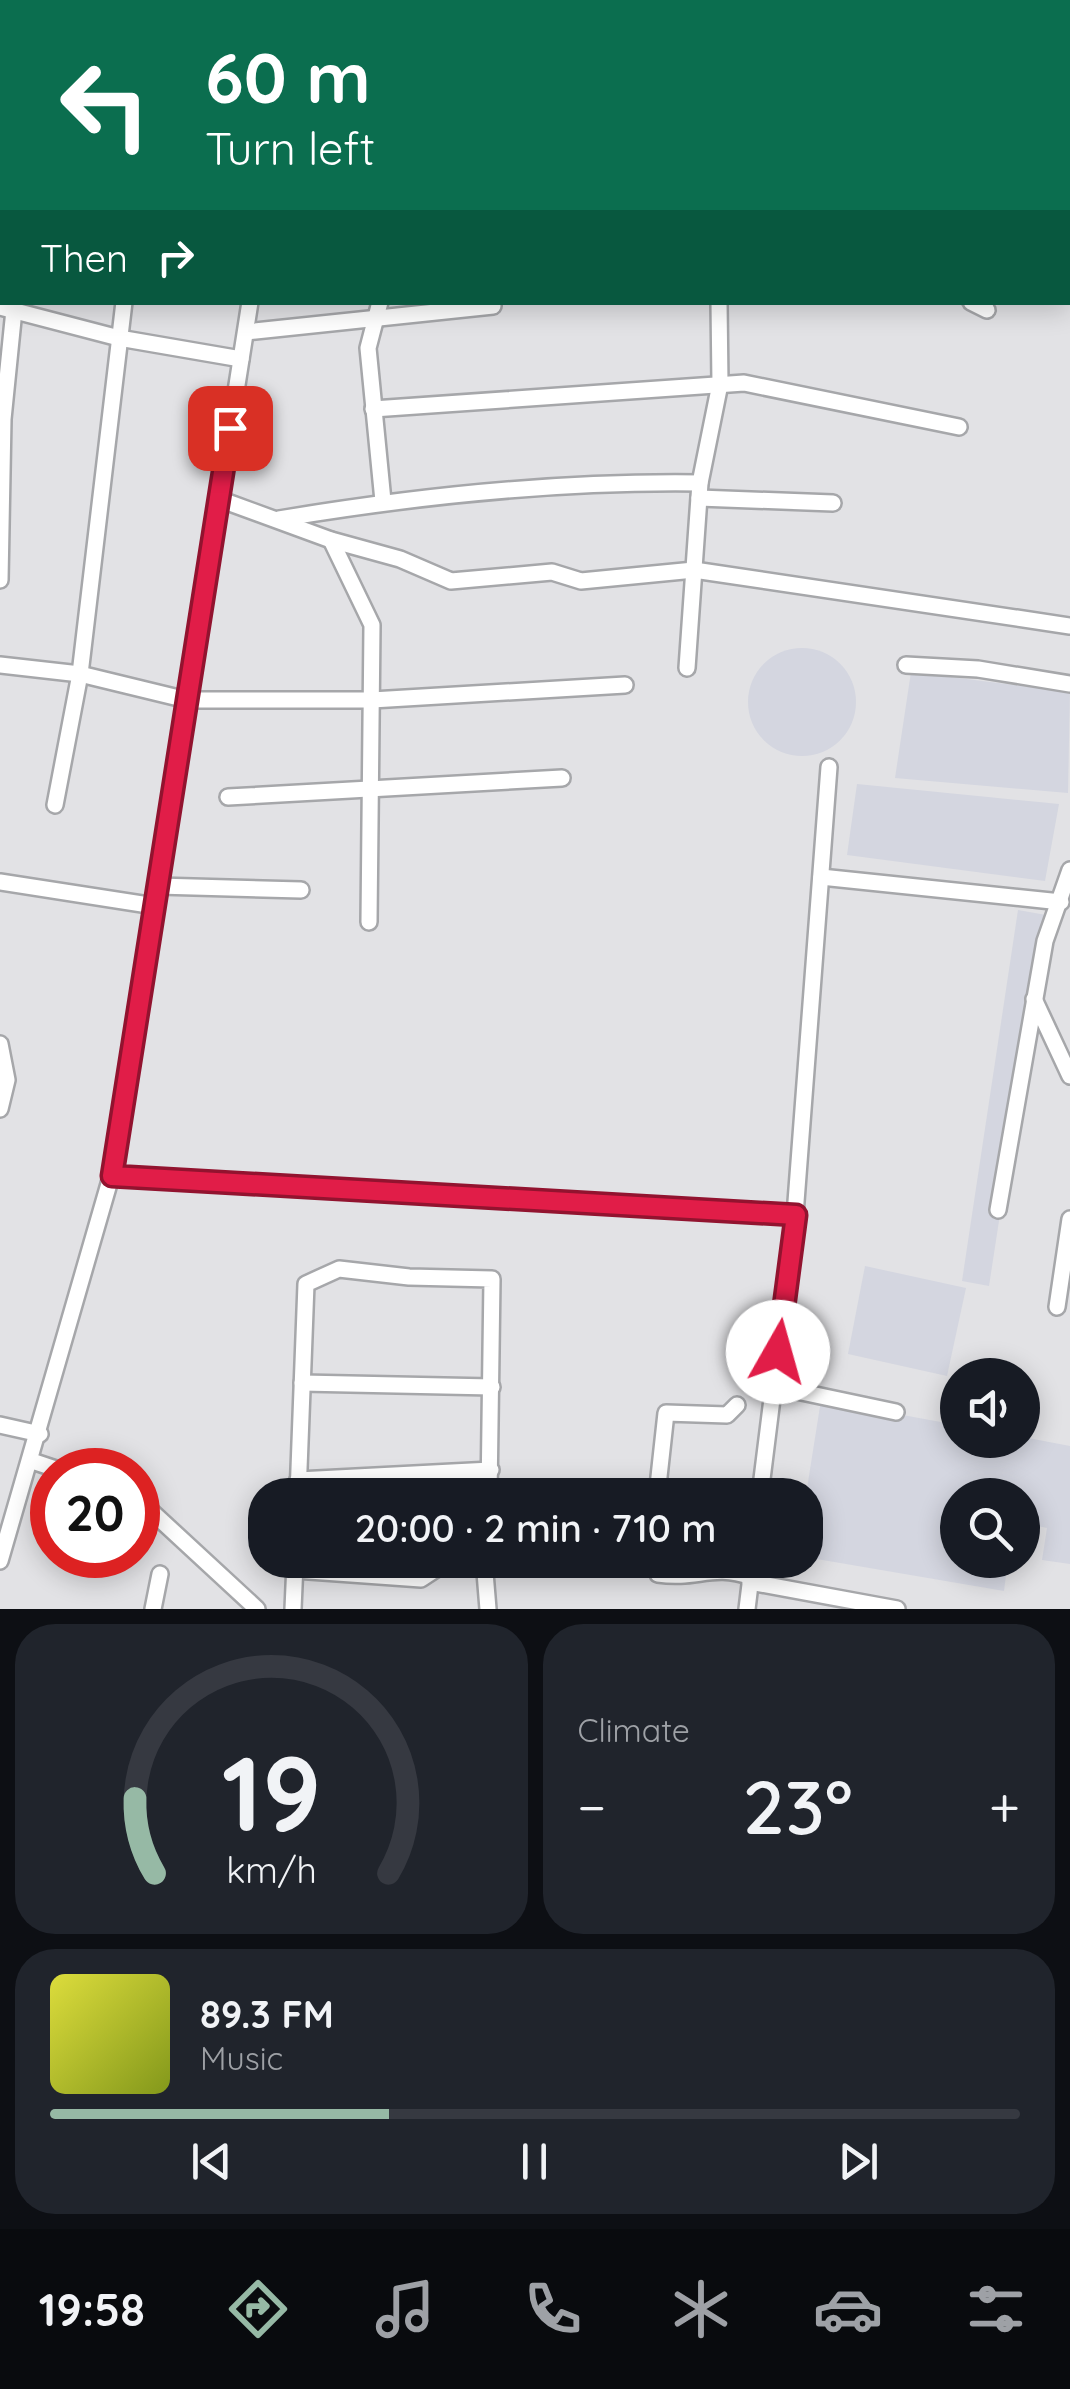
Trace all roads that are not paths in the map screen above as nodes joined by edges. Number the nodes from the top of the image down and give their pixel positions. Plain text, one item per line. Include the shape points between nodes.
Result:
1 (124, 305) edge
2 (250, 305) edge
3 (720, 305) edge
4 (977, 305) edge
5 (493, 306) dead end
6 (7, 309) edge
7 (378, 310) edge
8 (987, 310) dead end
9 (246, 332) junction
10 (120, 338) junction
11 (241, 359) junction
12 (720, 384) junction
13 (374, 409) junction
14 (959, 427) dead end
15 (699, 490) junction
16 (219, 498) junction
17 (383, 501) junction
18 (833, 504) dead end
19 (275, 520) junction
20 (331, 540) junction
21 (694, 570) junction
22 (0, 580) edge
23 (1070, 626) edge
24 (0, 664) edge
25 (906, 664) dead end
26 (687, 668) dead end
27 (80, 674) junction
28 (1070, 684) edge
29 (625, 686) dead end
30 (188, 700) junction
31 (372, 700) junction
32 (829, 767) dead end
33 (562, 778) dead end
34 (370, 790) junction
35 (228, 797) dead end
36 (55, 805) dead end
37 (1070, 870) edge
38 (821, 877) junction
39 (0, 882) edge
40 (158, 886) junction
41 (301, 890) dead end
42 (1062, 902) junction
43 (155, 906) junction
44 (369, 922) dead end
45 (1034, 999) junction
46 (0, 1044) edge
47 (1070, 1076) edge
48 (0, 1110) edge
49 (112, 1176) junction
50 (998, 1210) dead end
51 (796, 1215) junction
52 (1070, 1219) edge
53 (1057, 1307) dead end
54 (302, 1383) junction
55 (773, 1386) junction
56 (492, 1387) junction
57 (737, 1405) dead end
58 (896, 1412) dead end
59 (0, 1425) edge
60 (40, 1434) junction
61 (36, 1448) edge
62 (30, 1467) edge
63 (491, 1470) junction
64 (298, 1478) edge
65 (400, 1478) edge
66 (490, 1478) edge
67 (660, 1478) edge
68 (762, 1478) edge
69 (160, 1519) edge
70 (1, 1557) edge
71 (159, 1578) edge
72 (294, 1578) edge
73 (485, 1578) edge
74 (750, 1578) edge
75 (771, 1578) edge
76 (154, 1609) edge
77 (257, 1609) edge
78 (293, 1609) edge
79 (488, 1609) edge
80 (747, 1609) edge
81 (897, 1609) edge

1 - 10 street
2 - 9 street
3 - 12 street
4 - 8 street
5 - 7 street
6 - 10 street
6 - 22 street
7 - 9 street
7 - 13 street via 368,348
9 - 11 street
10 - 11 street
10 - 27 street
11 - 16 street
12 - 13 street
12 - 14 street via 744,382
12 - 15 street
13 - 17 street
15 - 17 street via 646,482
15 - 18 street
15 - 21 street
16 - 19 street
16 - 30 street
17 - 19 street
19 - 20 street
20 - 21 street via 450,581 552,572 581,581
20 - 31 street via 372,625
21 - 23 street
21 - 26 street
24 - 27 street
25 - 28 street
27 - 30 street
27 - 36 street
29 - 31 street
30 - 31 street
30 - 40 street
31 - 34 street
32 - 38 street
33 - 34 street
34 - 35 street
34 - 44 street
37 - 42 street
38 - 42 street
38 - 51 street
39 - 43 street
40 - 41 street
40 - 43 street
42 - 45 street via 1045,941
43 - 49 street
45 - 47 street
45 - 50 street
46 - 48 street via 7,1080
49 - 51 street
49 - 60 street
51 - 55 street
52 - 53 street
54 - 56 street
54 - 56 street via 306,1284 339,1269 492,1278
54 - 64 street
55 - 58 street
55 - 68 street
56 - 63 street
57 - 67 street via 727,1416 666,1413
59 - 60 street
60 - 61 street
62 - 70 street
63 - 65 street
63 - 66 street
69 - 77 street
71 - 76 street
72 - 78 street
73 - 79 street
74 - 80 street
75 - 81 street

